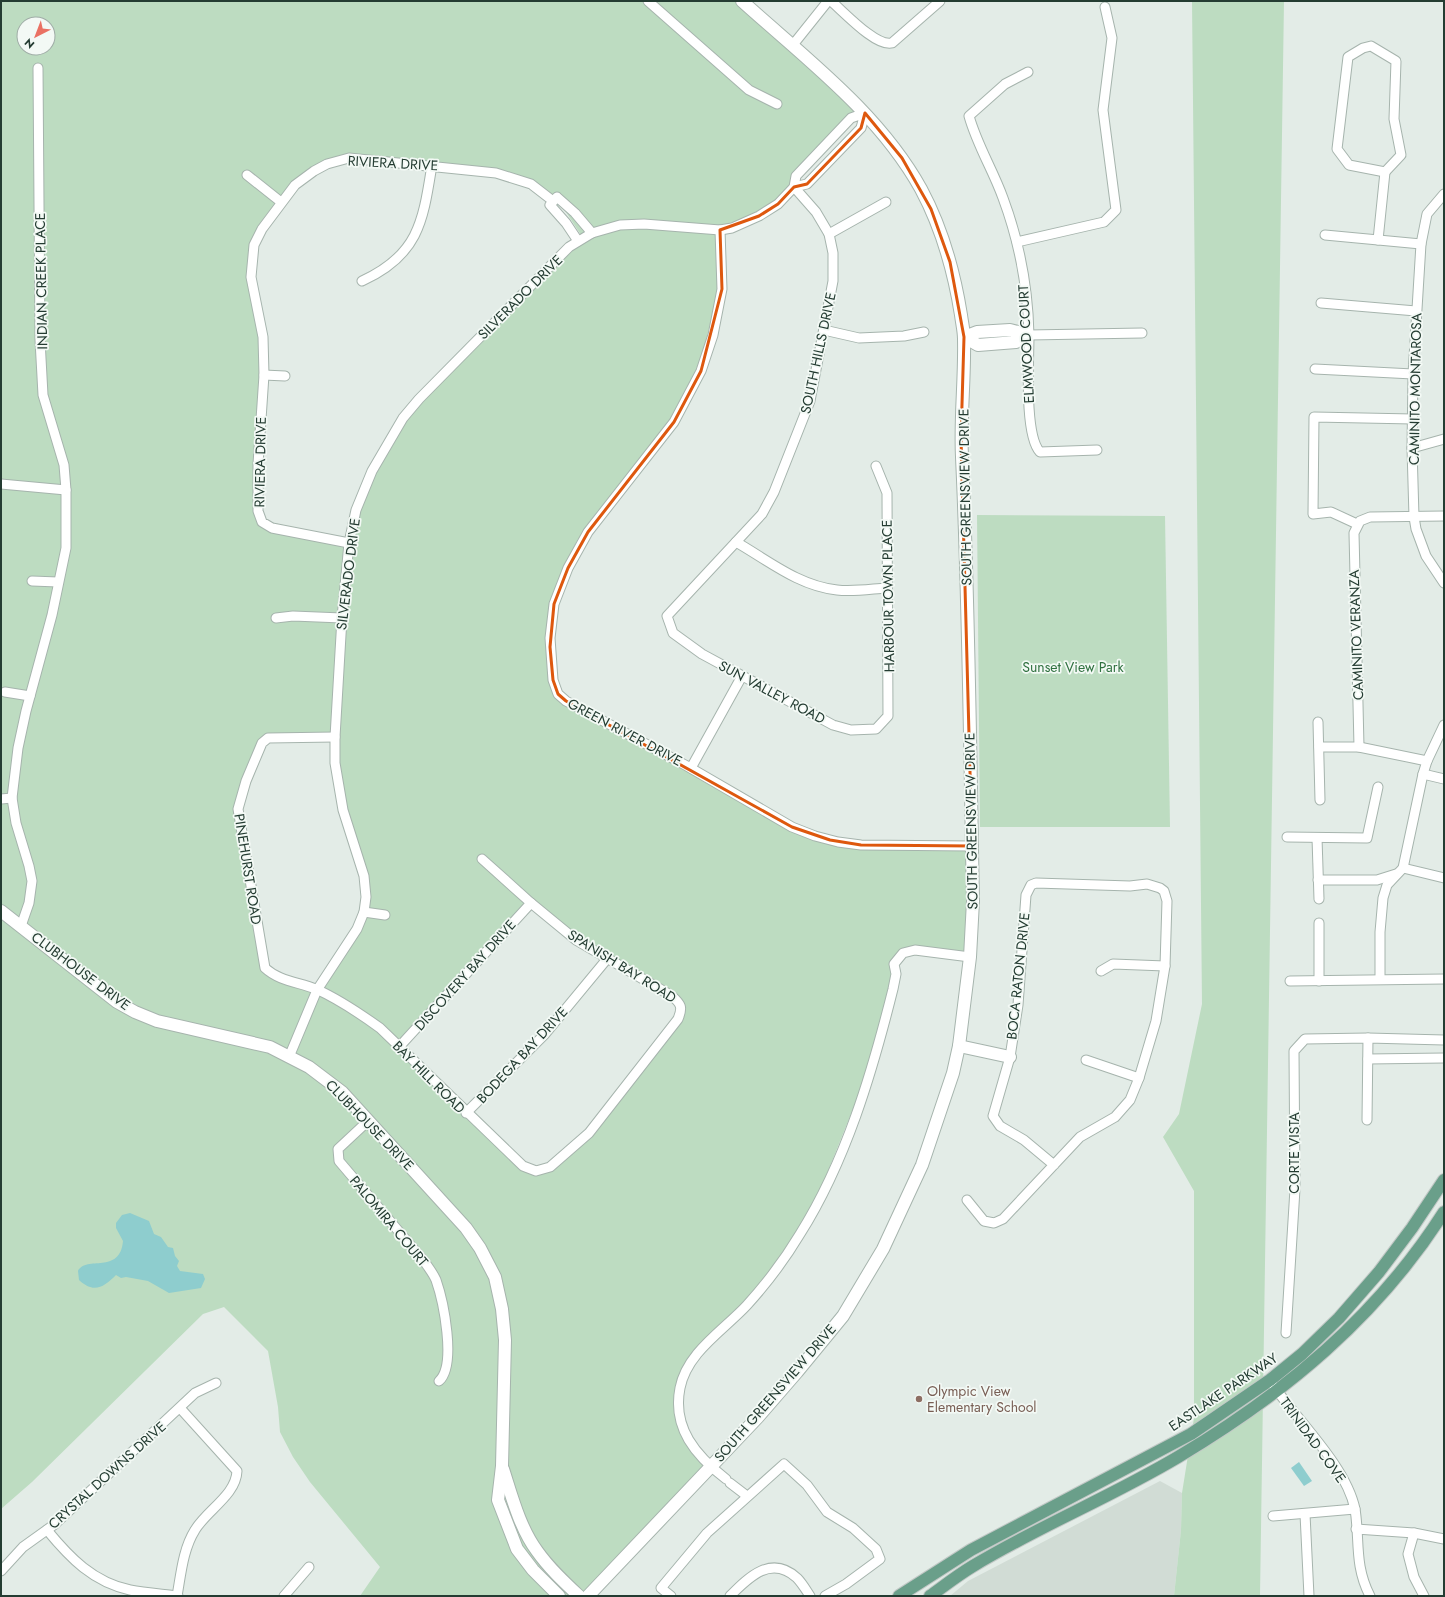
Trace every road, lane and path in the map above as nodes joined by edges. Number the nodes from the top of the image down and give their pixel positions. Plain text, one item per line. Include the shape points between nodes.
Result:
1 (648, 1) edge
2 (742, 1) edge
3 (830, 1) edge
4 (940, 1) edge
5 (1105, 7) dead end
6 (792, 46) junction
7 (38, 68) dead end
8 (1028, 72) dead end
9 (777, 104) dead end
10 (865, 113) junction
11 (432, 165) junction
12 (1385, 172) junction
13 (247, 175) dead end
14 (794, 187) junction
15 (1444, 194) edge
16 (553, 201) junction
17 (281, 202) junction
18 (886, 202) dead end
19 (720, 230) junction
20 (592, 233) junction
21 (829, 234) junction
22 (1325, 235) dead end
23 (1378, 240) junction
24 (578, 241) junction
25 (1017, 242) junction
26 (1421, 244) junction
27 (362, 281) dead end
28 (1321, 303) dead end
29 (1416, 311) junction
30 (824, 330) junction
31 (924, 332) dead end
32 (1142, 333) dead end
33 (1029, 335) junction
34 (964, 337) junction
35 (1315, 369) dead end
36 (1413, 374) junction
37 (264, 375) junction
38 (285, 376) dead end
39 (1413, 419) junction
40 (1444, 439) edge
41 (1412, 448) junction
42 (1097, 450) dead end
43 (876, 466) dead end
44 (1, 484) edge
45 (66, 490) junction
46 (1444, 516) edge
47 (1414, 517) junction
48 (1357, 524) junction
49 (736, 542) junction
50 (349, 543) junction
51 (32, 581) dead end
52 (58, 582) junction
53 (1444, 583) edge
54 (886, 588) junction
55 (276, 618) dead end
56 (342, 618) junction
57 (670, 628) joint
58 (742, 676) junction
59 (5, 692) dead end
60 (30, 696) junction
61 (1318, 722) dead end
62 (882, 724) joint
63 (1444, 726) edge
64 (335, 737) junction
65 (1319, 747) junction
66 (1359, 747) junction
67 (1427, 761) junction
68 (691, 768) junction
69 (1423, 774) junction
70 (1444, 779) edge
71 (1378, 787) dead end
72 (12, 798) junction
73 (1, 799) edge
74 (1320, 800) dead end
75 (1287, 837) dead end
76 (1317, 838) junction
77 (972, 846) junction
78 (482, 859) dead end
79 (1400, 871) junction
80 (1444, 878) edge
81 (1318, 880) junction
82 (1319, 899) dead end
83 (531, 903) junction
84 (1, 911) edge
85 (364, 912) junction
86 (385, 915) dead end
87 (1319, 923) dead end
88 (21, 926) junction
89 (970, 957) junction
90 (607, 959) junction
91 (1165, 966) junction
92 (1101, 971) dead end
93 (1380, 979) junction
94 (1444, 979) edge
95 (1290, 981) dead end
96 (1319, 981) junction
97 (317, 990) junction
98 (1368, 1038) junction
99 (1444, 1040) edge
100 (959, 1046) junction
101 (399, 1047) junction
102 (289, 1057) junction
103 (1010, 1057) junction
104 (1444, 1058) edge
105 (1368, 1059) junction
106 (1086, 1060) dead end
107 (1139, 1078) junction
108 (466, 1113) junction
109 (1367, 1120) dead end
110 (368, 1121) junction
111 (1054, 1165) junction
112 (536, 1172) joint
113 (1444, 1180) edge
114 (967, 1200) dead end
115 (1444, 1212) edge
116 (1286, 1333) dead end
117 (1270, 1380) junction
118 (439, 1381) dead end
119 (216, 1383) dead end
120 (1278, 1392) junction
121 (180, 1408) junction
122 (502, 1466) junction
123 (710, 1467) junction
124 (1088, 1488) junction
125 (747, 1496) junction
126 (1094, 1503) junction
127 (1355, 1509) junction
128 (1305, 1514) junction
129 (1273, 1516) dead end
130 (1356, 1529) junction
131 (47, 1530) junction
132 (1414, 1534) junction
133 (1444, 1539) edge
134 (309, 1568) dead end
135 (1, 1571) edge
136 (178, 1596) edge
137 (284, 1596) edge
138 (559, 1596) edge
139 (579, 1596) edge
140 (588, 1596) edge
141 (671, 1596) edge
142 (730, 1596) edge
143 (810, 1596) edge
144 (825, 1596) edge
145 (899, 1596) edge
146 (930, 1596) edge
147 (1309, 1596) edge
148 (1370, 1596) edge
149 (1424, 1596) edge

1 - 9 street via 749,90
2 - 6 street, SOUTH GREENSVIEW DRIVE
3 - 4 street via 876,40 888,44
3 - 6 street
5 - 25 street via 1112,38 1103,110 1116,210 1104,222
6 - 10 street, SOUTH GREENSVIEW DRIVE
7 - 45 street, INDIAN CREEK PLACE via 40,340 43,395 64,465
8 - 25 street, ELMWOOD COURT via 1005,84 970,116 977,140 1003,198
10 - 14 street, SILVERADO DRIVE via 851,118 796,176
10 - 14 street, SILVERADO DRIVE via 861,128 840,150 807,184
10 - 34 street, SOUTH GREENSVIEW DRIVE via 902,158 931,209 950,262
11 - 16 street, RIVIERA DRIVE via 513,177 531,184
11 - 17 street, RIVIERA DRIVE via 349,158 314,170 295,185
11 - 27 street via 424,214 411,242 400,256 385,268
12 - 12 street via 1401,155 1394,119 1396,61 1371,46 1348,57 1337,148 1349,165
12 - 23 street
13 - 17 street
14 - 19 street, SILVERADO DRIVE via 778,204 759,216 732,228
14 - 21 street, SOUTH HILLS DRIVE via 816,212
15 - 26 street, CAMINITO MONTAROSA via 1427,214
16 - 20 street via 558,197
16 - 24 street via 550,206
17 - 37 street, RIVIERA DRIVE via 254,245 251,264 251,277 263,337
18 - 21 street
19 - 20 street, SILVERADO DRIVE via 632,224 609,227
19 - 68 street, GREEN RIVER DRIVE via 722,289 713,335 701,371 674,422 595,522 580,546 554,604 550,638 553,680 562,698
20 - 24 street, SILVERADO DRIVE
21 - 30 street, SOUTH HILLS DRIVE via 833,253 833,281
22 - 23 street
23 - 26 street
24 - 50 street, SILVERADO DRIVE via 561,255 403,418 384,449 362,496 356,510
25 - 33 street, ELMWOOD COURT
26 - 29 street, CAMINITO MONTAROSA
28 - 29 street
29 - 36 street, CAMINITO MONTAROSA
30 - 31 street via 859,338 904,336
30 - 49 street, SOUTH HILLS DRIVE via 810,401 774,492 762,514
32 - 33 street
33 - 34 street via 1016,342 978,345
33 - 42 street, ELMWOOD COURT via 1031,433 1037,448 1045,453
34 - 77 street, SOUTH GREENSVIEW DRIVE via 961,438
35 - 36 street
36 - 39 street, CAMINITO MONTAROSA
37 - 38 street
37 - 50 street, RIVIERA DRIVE via 257,492 258,512 262,522 272,528
39 - 41 street, CAMINITO MONTAROSA
39 - 48 street via 1314,417 1313,514 1331,512
40 - 41 street
41 - 47 street, CAMINITO MONTAROSA
43 - 54 street, HARBOUR TOWN PLACE via 887,494
44 - 45 street
45 - 52 street, INDIAN CREEK PLACE via 66,548
46 - 47 street
47 - 48 street via 1370,516
47 - 53 street, CAMINITO MONTAROSA via 1426,556
48 - 66 street, CAMINITO VERANZA via 1354,533 1354,565
49 - 54 street via 794,577 815,585 840,591
49 - 57 street, SOUTH HILLS DRIVE via 667,616
50 - 56 street, SILVERADO DRIVE
51 - 52 street
52 - 60 street, INDIAN CREEK PLACE via 52,615
54 - 62 street, HARBOUR TOWN PLACE via 889,698 888,716
55 - 56 street
56 - 64 street, SILVERADO DRIVE
57 - 58 street, SUN VALLEY ROAD via 702,654
58 - 62 street, SUN VALLEY ROAD via 833,725 851,730 876,729
58 - 68 street
59 - 60 street
60 - 72 street, INDIAN CREEK PLACE via 19,742
61 - 65 street
63 - 67 street
64 - 85 street, SILVERADO DRIVE via 335,764 343,810 364,876
64 - 97 street, PINEHURST ROAD via 268,738 262,743 254,761 238,809 265,968 273,976
65 - 66 street
65 - 74 street
66 - 67 street
67 - 69 street
68 - 77 street, GREEN RIVER DRIVE via 792,827 822,838 861,845
69 - 70 street
69 - 79 street
71 - 76 street via 1367,838
72 - 73 street
72 - 88 street, INDIAN CREEK PLACE via 32,881 29,904
75 - 76 street
76 - 81 street
77 - 89 street, SOUTH GREENSVIEW DRIVE
78 - 83 street, SPANISH BAY ROAD
79 - 80 street
79 - 81 street via 1377,880
79 - 93 street via 1387,885 1383,898
81 - 82 street
83 - 90 street, SPANISH BAY ROAD via 576,940
83 - 101 street, DISCOVERY BAY DRIVE
84 - 88 street, CLUBHOUSE DRIVE
85 - 86 street
85 - 97 street, SILVERADO DRIVE via 357,929
87 - 96 street
88 - 102 street, CLUBHOUSE DRIVE via 117,1002 135,1012 157,1021 270,1048
89 - 100 street, SOUTH GREENSVIEW DRIVE
89 - 123 street via 915,950 903,952 894,964 896,974 893,989 863,1098 819,1200 801,1233 770,1279 694,1357 682,1381 678,1398 682,1426 689,1443
90 - 108 street, BODEGA BAY DRIVE via 545,1034
90 - 112 street, SPANISH BAY ROAD via 672,996 680,1003 682,1010 678,1019 589,1133 550,1167
91 - 92 street via 1113,964
91 - 103 street, BOCA RATON DRIVE via 1167,901 1160,888 1147,884 1130,886 1041,882 1032,886 1026,895 1018,1004
91 - 107 street via 1156,1021
93 - 94 street
93 - 96 street
95 - 96 street
97 - 101 street, BAY HILL ROAD via 359,1013 380,1028
97 - 102 street, SILVERADO DRIVE
98 - 99 street, CORTE VISTA
98 - 105 street
98 - 116 street, CORTE VISTA via 1305,1039 1294,1051 1294,1189
100 - 103 street
100 - 123 street, SOUTH GREENSVIEW DRIVE via 953,1073 922,1165 883,1248 843,1316 758,1417
101 - 108 street, BAY HILL ROAD
102 - 110 street, CLUBHOUSE DRIVE via 327,1080
103 - 111 street, BOCA RATON DRIVE via 994,1110 994,1119
104 - 105 street
105 - 109 street
106 - 107 street
107 - 111 street via 1130,1100 1115,1117 1080,1138
108 - 112 street, BAY HILL ROAD via 523,1166
110 - 118 street, PALOMIRA COURT via 338,1149 339,1161 424,1261 435,1278 443,1306 447,1340 446,1370 444,1377
110 - 122 street, CLUBHOUSE DRIVE via 466,1228 495,1276 505,1340
111 - 114 street via 1002,1219 994,1223 984,1222
113 - 117 main road, EASTLAKE PARKWAY via 1379,1272 1339,1318 1302,1354
115 - 120 main road, EASTLAKE PARKWAY via 1424,1244 1391,1285 1328,1349
117 - 120 street, TRINIDAD COVE
117 - 124 main road, EASTLAKE PARKWAY via 1191,1434
119 - 121 street, CRYSTAL DOWNS DRIVE via 195,1393
120 - 126 main road, EASTLAKE PARKWAY via 1177,1458
120 - 127 street, TRINIDAD COVE via 1346,1482
121 - 131 street, CRYSTAL DOWNS DRIVE
121 - 136 street via 231,1463 236,1471 236,1477 233,1486 192,1536 185,1554
122 - 138 street, CLUBHOUSE DRIVE via 498,1500 514,1542 533,1570
122 - 139 street, CLUBHOUSE DRIVE via 522,1525 536,1550
123 - 125 street
123 - 140 street, SOUTH GREENSVIEW DRIVE
124 - 126 main road
124 - 145 main road, EASTLAKE PARKWAY via 971,1550
125 - 141 street via 707,1533 661,1588
125 - 144 street via 784,1464 807,1485 827,1512 853,1528 876,1549 880,1560
126 - 146 main road, EASTLAKE PARKWAY via 973,1566
127 - 128 street
127 - 130 street, TRINIDAD COVE
128 - 129 street
128 - 147 street
130 - 132 street
130 - 148 street, TRINIDAD COVE via 1358,1558
131 - 135 street, CRYSTAL DOWNS DRIVE via 23,1547
131 - 136 street via 77,1564 97,1578 129,1590
132 - 133 street
132 - 149 street via 1408,1554 1414,1577
134 - 137 street
142 - 143 street via 750,1576 772,1568 786,1571 797,1578

